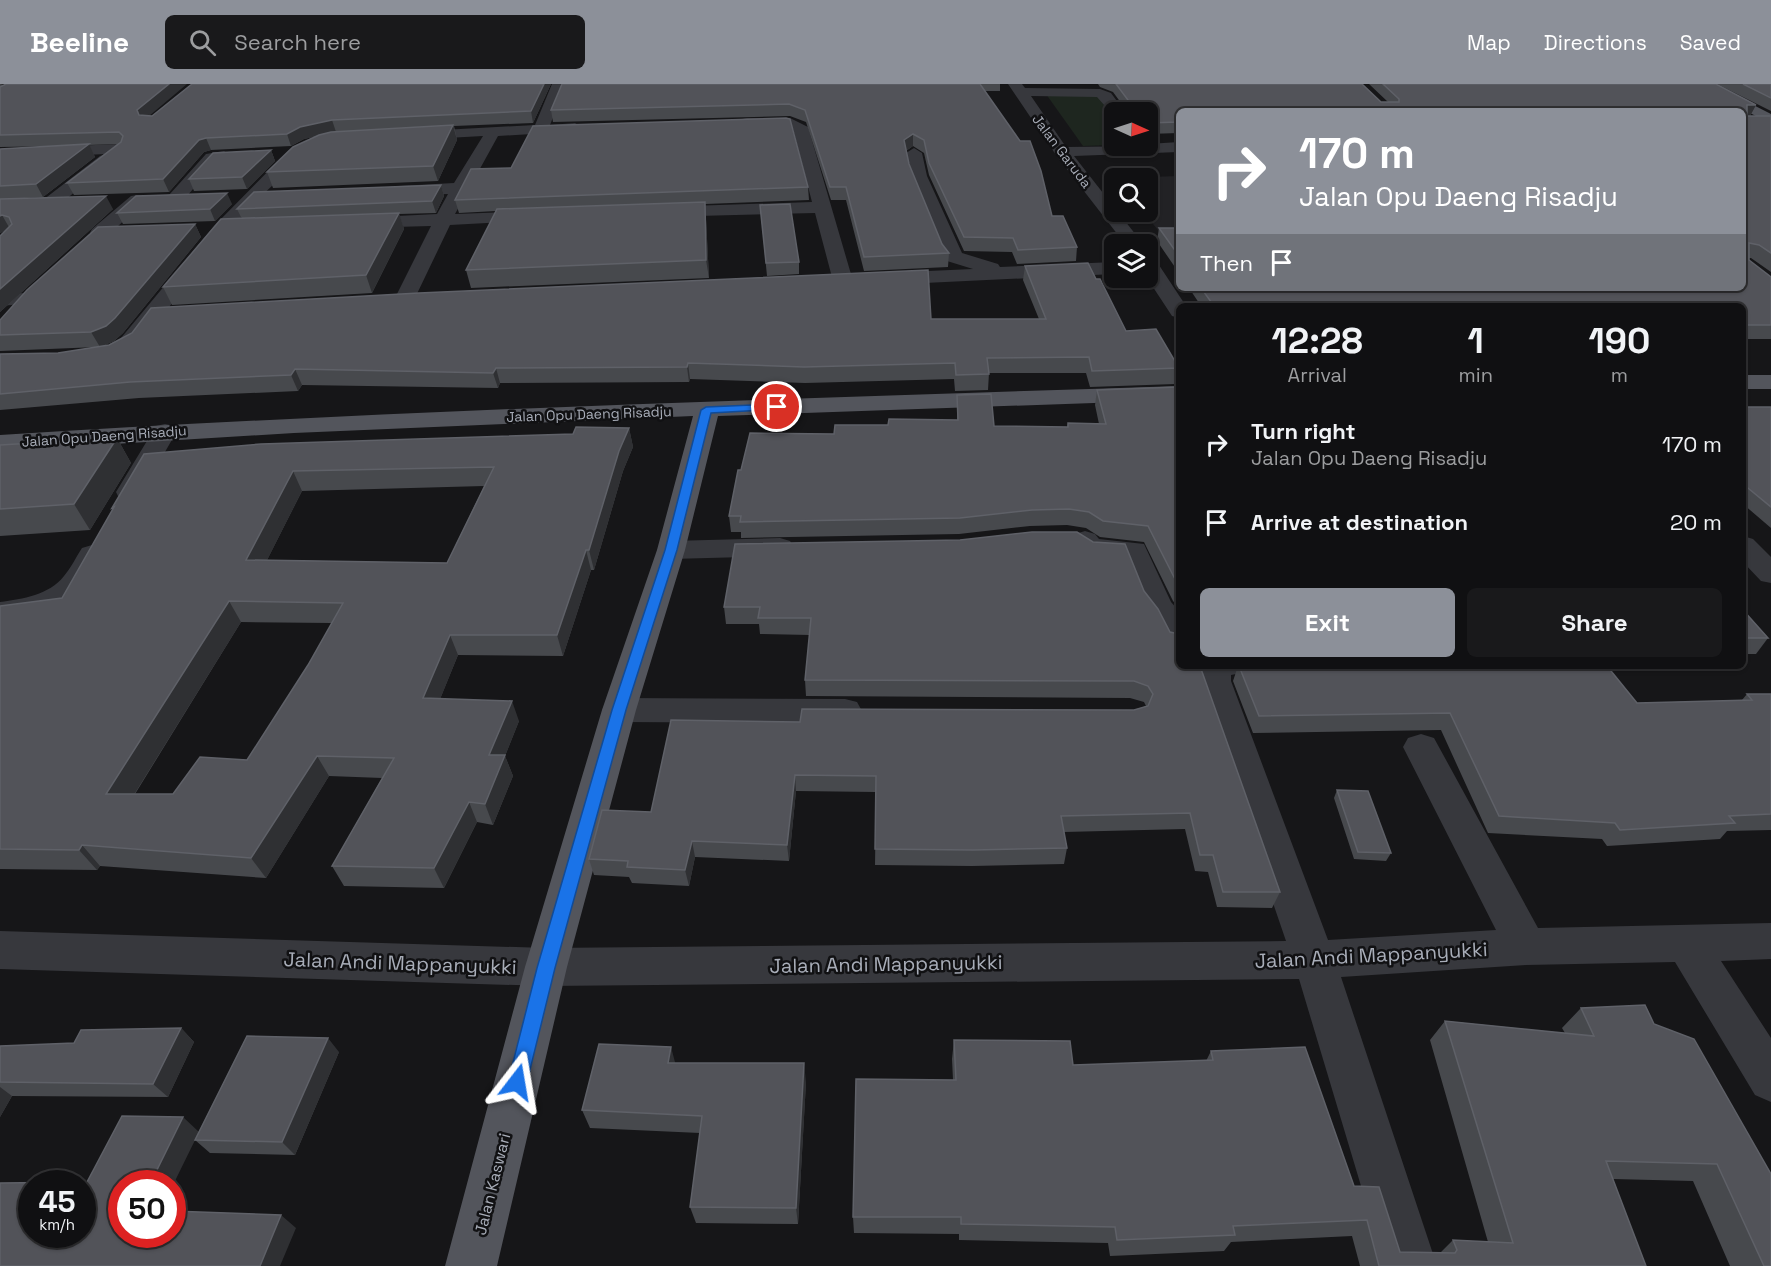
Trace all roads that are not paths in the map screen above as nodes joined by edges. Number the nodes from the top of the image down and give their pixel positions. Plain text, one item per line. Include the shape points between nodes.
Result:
1 (559, 84) edge
2 (1702, 84) edge
3 (1017, 88) edge
4 (1110, 102) edge
5 (1771, 121) edge
6 (737, 122) edge
7 (1746, 122) edge
8 (587, 128) edge
9 (541, 129) junction
10 (493, 132) junction
11 (393, 136) edge
12 (317, 142) edge
13 (1176, 147) edge
14 (1158, 150) edge
15 (1062, 152) junction
16 (294, 153) junction
17 (914, 153) edge
18 (1104, 153) edge
19 (0, 154) edge
20 (271, 154) edge
21 (1158, 154) edge
22 (1176, 155) edge
23 (236, 156) edge
24 (459, 188) junction
25 (378, 192) edge
26 (273, 196) edge
27 (250, 197) junction
28 (197, 198) edge
29 (229, 198) dead end
30 (175, 199) junction
31 (133, 200) junction
32 (110, 201) edge
33 (79, 202) edge
34 (49, 204) junction
35 (30, 205) edge
36 (822, 207) junction
37 (637, 213) edge
38 (557, 215) edge
39 (444, 220) junction
40 (338, 224) edge
41 (245, 228) edge
42 (221, 229) junction
43 (199, 230) dead end
44 (155, 231) edge
45 (99, 233) junction
46 (1126, 234) edge
47 (83, 248) edge
48 (1104, 268) edge
49 (1017, 272) junction
50 (1158, 273) edge
51 (843, 281) junction
52 (819, 282) edge
53 (43, 284) edge
54 (2, 302) edge
55 (381, 302) edge
56 (1176, 306) edge
57 (173, 314) edge
58 (150, 315) junction
59 (109, 355) edge
60 (1746, 382) edge
61 (1771, 382) edge
62 (1176, 393) edge
63 (706, 410) junction
64 (165, 431) junction
65 (0, 443) edge
66 (1771, 536) edge
67 (1746, 537) edge
68 (1062, 538) edge
69 (808, 546) edge
70 (1746, 548) edge
71 (671, 550) junction
72 (1771, 574) edge
73 (0, 612) edge
74 (1176, 633) edge
75 (1212, 669) edge
76 (619, 710) junction
77 (880, 711) edge
78 (1421, 747) dead end
79 (1771, 942) edge
80 (1686, 943) junction
81 (1526, 947) junction
82 (0, 950) edge
83 (1314, 960) junction
84 (546, 968) junction
85 (1771, 1079) edge
86 (471, 1266) edge
87 (1411, 1266) edge

1 - 9 street
2 - 5 main road
3 - 4 street via 1100,93
3 - 15 street, Jalan Garuda
5 - 7 street
6 - 36 street via 790,122 800,127
8 - 9 street
9 - 10 street
10 - 11 street
10 - 24 street
12 - 16 street
13 - 14 street
15 - 18 street
15 - 46 street, Jalan Garuda
16 - 20 street
16 - 27 street
17 - 49 street via 919,176 954,257 976,266
19 - 34 street via 119,149
21 - 22 street
23 - 30 street via 212,157
24 - 25 street
24 - 39 street
26 - 27 street
27 - 29 street
27 - 42 street
28 - 30 street
30 - 31 street
31 - 32 street
31 - 45 street
33 - 34 street
34 - 35 street
36 - 37 street
36 - 51 street
38 - 39 street
39 - 40 street
39 - 55 street via 414,300
41 - 42 street
42 - 43 street
42 - 58 street
44 - 45 street
45 - 47 street
48 - 49 street
49 - 51 street
50 - 56 street
51 - 52 street
53 - 54 street via 26,299
57 - 58 street
58 - 59 street via 133,340
60 - 61 main road
62 - 63 main road, Jalan Opu Daeng Risadju
63 - 64 main road, Jalan Opu Daeng Risadju
63 - 71 main road, Jalan Kaswari
64 - 65 main road, Jalan Opu Daeng Risadju
64 - 73 street via 73,586 50,600
66 - 67 street
68 - 74 street via 1083,538 1090,547 1134,550 1157,606
69 - 71 street
70 - 72 street
71 - 76 main road, Jalan Kaswari
75 - 83 street
76 - 77 street
76 - 84 main road, Jalan Kaswari
78 - 81 street
79 - 80 street, Jalan Andi Mappanyukki
80 - 81 street, Jalan Andi Mappanyukki
80 - 85 street
81 - 83 street, Jalan Andi Mappanyukki
82 - 84 street, Jalan Andi Mappanyukki
83 - 84 street, Jalan Andi Mappanyukki
83 - 87 street
84 - 86 main road, Jalan Kaswari

